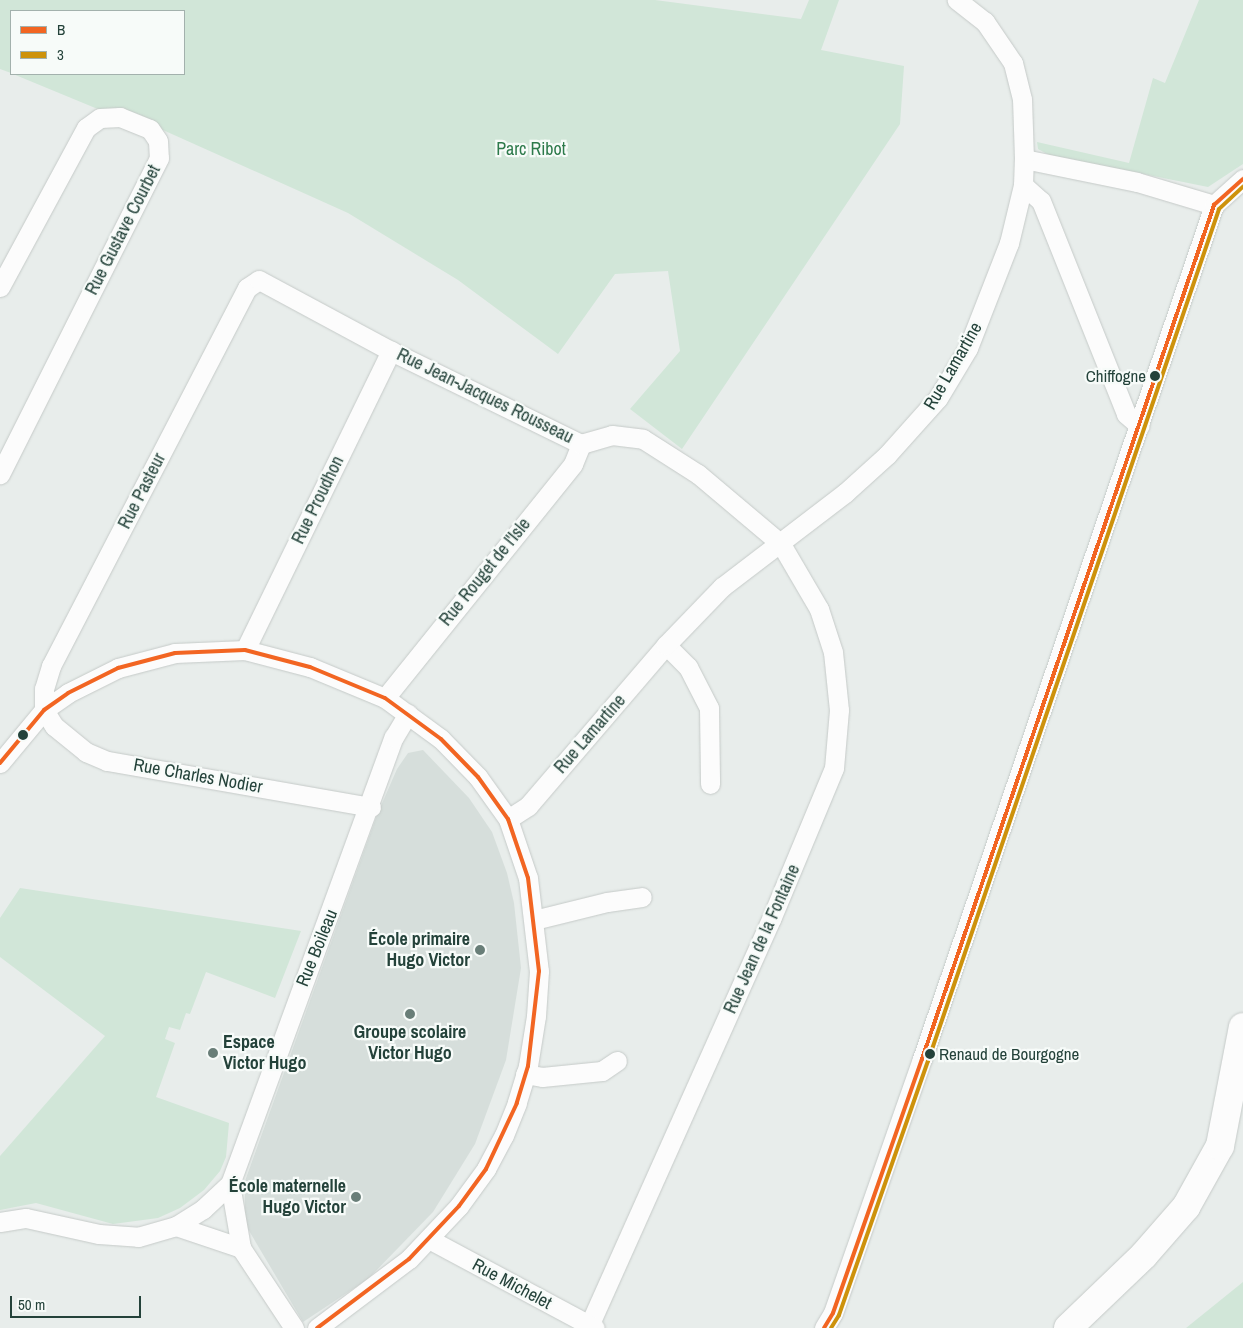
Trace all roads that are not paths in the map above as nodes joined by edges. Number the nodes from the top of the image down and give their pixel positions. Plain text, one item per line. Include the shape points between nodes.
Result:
1 (957, 0) edge
2 (1024, 158) junction
3 (1243, 179) edge
4 (1023, 185) junction
5 (1214, 205) junction
6 (259, 280) joint
7 (0, 287) edge
8 (392, 351) junction
9 (1140, 426) junction
10 (581, 444) junction
11 (0, 474) edge
12 (781, 544) junction
13 (666, 644) junction
14 (245, 650) junction
15 (385, 698) junction
16 (44, 710) junction
17 (408, 714) junction
18 (0, 763) edge
19 (710, 784) dead end
20 (371, 807) junction
21 (508, 818) junction
22 (642, 897) dead end
23 (534, 920) junction
24 (1243, 1027) edge
25 (616, 1061) dead end
26 (525, 1074) junction
27 (230, 1184) junction
28 (0, 1222) edge
29 (176, 1226) junction
30 (429, 1239) junction
31 (241, 1248) junction
32 (591, 1327) edge
33 (294, 1328) edge
34 (317, 1328) edge
35 (824, 1328) edge
36 (1068, 1328) edge

1 - 2 street, Rue Lamartine via 985,22 1013,63 1022,99
2 - 4 street, Rue Lamartine
2 - 5 street via 1138,182
3 - 5 street
4 - 9 street via 1040,201 1126,414
4 - 12 street, Rue Lamartine via 1009,243 988,305 968,348 938,398 887,455
5 - 9 street
6 - 8 street, Rue Jean-Jacques Rousseau
6 - 16 street, Rue Pasteur via 247,288 51,666 44,689
7 - 11 street, Rue Gustave Courbet via 86,128 100,118 120,117 150,129 158,141 159,158
8 - 10 street, Rue Jean-Jacques Rousseau
8 - 14 street, Rue Proudhon
9 - 35 street via 922,1059 833,1313
10 - 12 street, Rue Jean-Jacques Rousseau via 612,435 643,439 698,474
10 - 15 street, Rue Rouget de l'Isle via 572,464
12 - 13 street, Rue Lamartine via 722,587
12 - 32 street, Rue Jean de la Fontaine via 819,609 833,652 839,710 834,768
13 - 19 street via 688,667 709,708
13 - 21 street, Rue Lamartine via 528,806
14 - 15 street via 310,667
14 - 16 street via 175,653 118,668 68,693
15 - 17 street
16 - 18 street
16 - 20 street, Rue Charles Nodier via 54,726 86,752 107,761
17 - 20 street, Rue Boileau via 394,737
17 - 21 street via 441,739 478,777
20 - 27 street, Rue Boileau via 301,987
21 - 23 street via 528,878
22 - 23 street
23 - 26 street via 538,971 536,1016
24 - 36 street via 1220,1146 1186,1207 1144,1256
25 - 26 street via 602,1071 542,1077
26 - 30 street via 504,1136 486,1169
27 - 29 street, Rue Boileau via 203,1209
27 - 31 street, Rue Boileau
28 - 29 street, Rue Boileau via 26,1218 99,1234 138,1236
29 - 31 street
30 - 32 street, Rue Michelet
30 - 34 street via 374,1288
31 - 33 street, Rue Boileau

